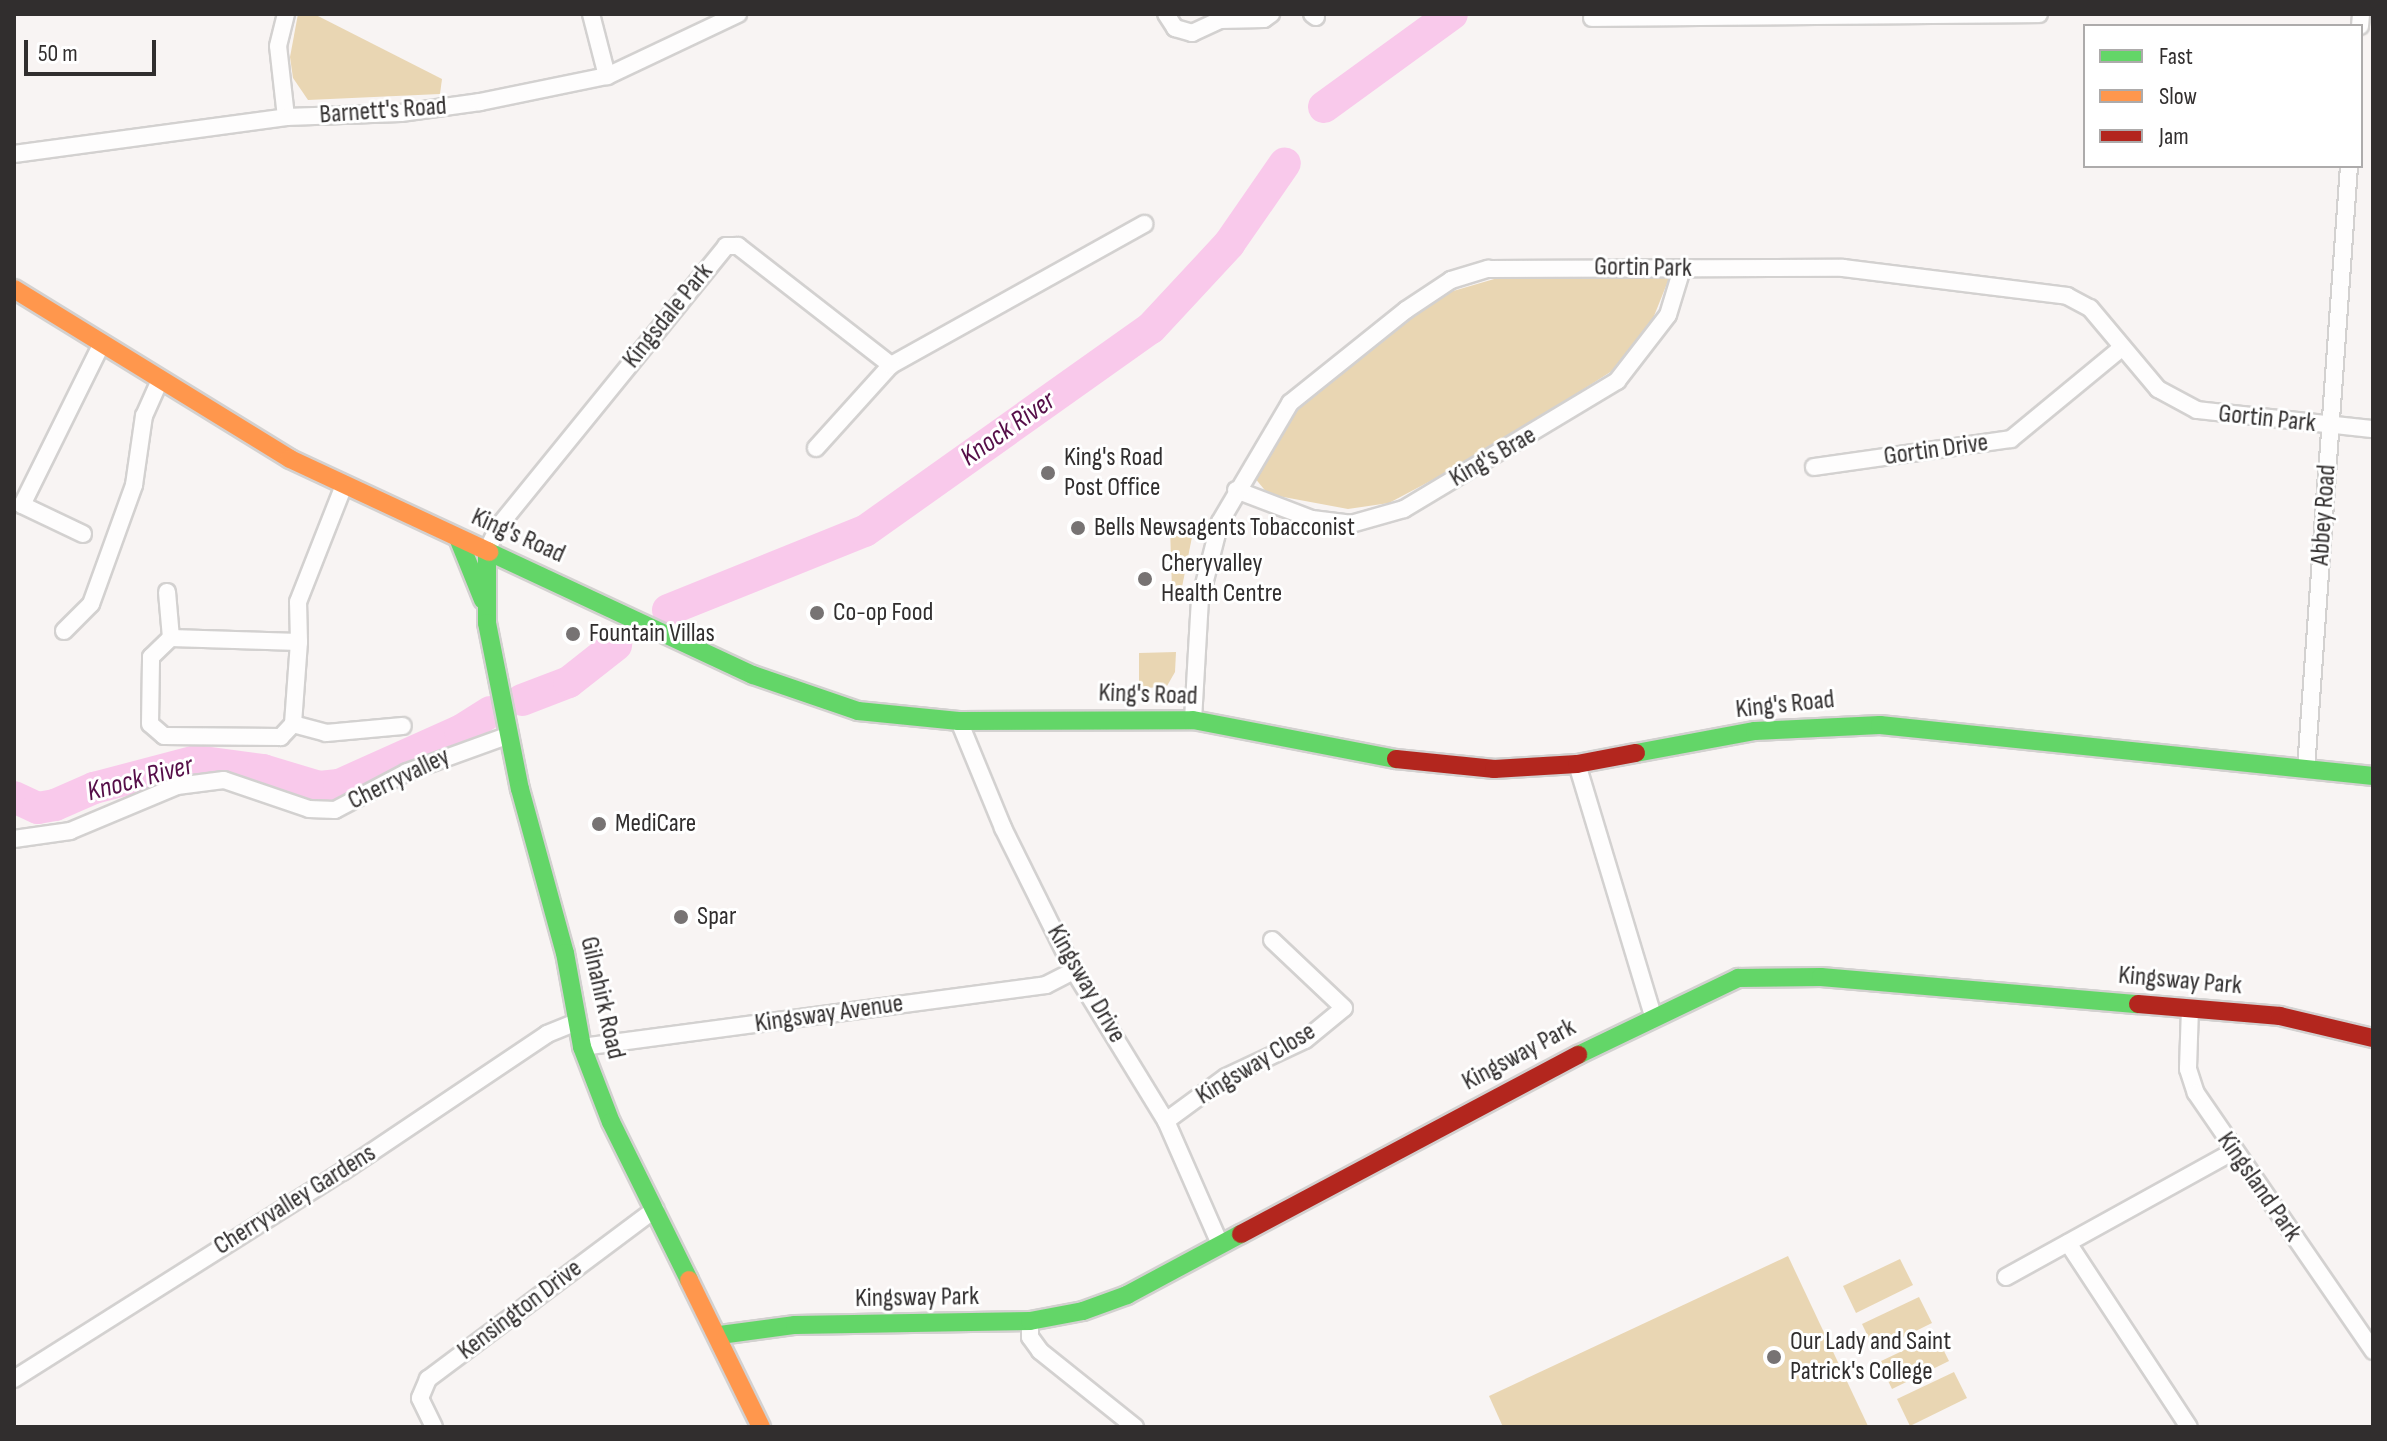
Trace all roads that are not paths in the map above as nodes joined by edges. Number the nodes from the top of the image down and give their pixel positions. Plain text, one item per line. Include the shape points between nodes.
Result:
1 (286, 14) edge
2 (738, 14) edge
3 (1166, 14) edge
4 (1271, 14) edge
5 (2039, 14) edge
6 (596, 15) edge
7 (1592, 18) dead end
8 (607, 76) junction
9 (286, 117) junction
10 (14, 154) edge
11 (2349, 168) edge
12 (1144, 224) dead end
13 (1682, 269) junction
14 (14, 289) edge
15 (101, 345) junction
16 (2120, 349) junction
17 (891, 365) junction
18 (159, 382) junction
19 (2330, 426) junction
20 (2373, 429) edge
21 (816, 448) dead end
22 (1814, 467) dead end
23 (344, 485) junction
24 (1236, 490) junction
25 (83, 534) dead end
26 (458, 538) junction
27 (487, 551) junction
28 (167, 592) dead end
29 (484, 602) junction
30 (64, 631) dead end
31 (171, 638) junction
32 (299, 642) junction
33 (1193, 720) junction
34 (959, 721) junction
35 (293, 724) junction
36 (403, 726) dead end
37 (509, 735) junction
38 (1577, 764) junction
39 (2306, 769) junction
40 (2373, 776) edge
41 (14, 839) edge
42 (1272, 940) dead end
43 (1074, 971) junction
44 (2190, 1008) junction
45 (1653, 1015) junction
46 (577, 1022) junction
47 (2373, 1038) edge
48 (582, 1047) junction
49 (1166, 1121) junction
50 (2234, 1151) junction
51 (655, 1209) junction
52 (2068, 1243) junction
53 (1220, 1244) junction
54 (2006, 1277) dead end
55 (1030, 1321) junction
56 (720, 1335) junction
57 (2373, 1351) edge
58 (14, 1379) edge
59 (757, 1426) edge
60 (434, 1427) edge
61 (1135, 1427) edge
62 (2189, 1427) edge

1 - 9 street via 278,46
2 - 8 street, Barnett's Road
3 - 4 street via 1175,28 1192,33 1220,20 1264,19
5 - 7 street
6 - 8 street
8 - 9 street, Barnett's Road via 450,107
9 - 10 street, Barnett's Road
11 - 19 street, Abbey Road
12 - 17 street
13 - 16 street, Gortin Park via 1843,268 2067,296 2090,308
13 - 24 street, Gortin Park via 1512,268 1451,280 1346,354 1290,403
13 - 24 street, King's Brae via 1668,315 1617,381 1404,509 1351,524 1312,519
14 - 15 street, King's Road
15 - 18 street, King's Road
15 - 25 street via 22,505
16 - 19 street, Gortin Park via 2158,389 2197,410
16 - 22 street, Gortin Drive via 2011,439
17 - 21 street
17 - 27 street, Kingsdale Park via 738,246 726,246 498,527
18 - 23 street, King's Road via 256,441
18 - 30 street via 144,416 134,485 91,604
19 - 20 street, Gortin Park
19 - 39 street, Abbey Road
23 - 26 street, King's Road
23 - 32 street via 298,602
24 - 33 street, Gortin Park via 1219,524 1200,600
26 - 27 street, King's Road
26 - 29 street
27 - 29 street, Gilnahirk Road
27 - 34 street, King's Road via 818,701 889,717
28 - 31 street
29 - 37 street, Gilnahirk Road
31 - 32 street
31 - 35 street via 151,657 148,710 155,732 281,737
32 - 35 street
33 - 34 street, King's Road
33 - 38 street, King's Road via 1427,765 1506,769
34 - 43 street, Kingsway Drive via 1003,828
35 - 36 street via 326,733
37 - 41 street, Cherryvalley via 419,767 335,810 309,809 224,780 177,786 70,831
37 - 46 street, Gilnahirk Road via 565,953
38 - 39 street, King's Road via 1755,731 1856,724
38 - 45 street
39 - 40 street, King's Road
42 - 49 street, Kingsway Close via 1344,1008 1305,1040 1226,1077
43 - 48 street, Kingsway Avenue via 1046,985
43 - 49 street, Kingsway Drive
44 - 45 street, Kingsway Park via 1773,974 1702,990
44 - 47 street, Kingsway Park via 2280,1016
44 - 50 street, Kingsland Park via 2188,1069 2196,1093
45 - 53 street, Kingsway Park
46 - 48 street, Gilnahirk Road
46 - 58 street, Cherryvalley Gardens via 547,1034 342,1172
48 - 51 street, Gilnahirk Road via 611,1122
49 - 53 street, Kingsway Drive
50 - 52 street
50 - 57 street, Kingsland Park
51 - 56 street, Gilnahirk Road
51 - 60 street, Kensington Drive via 428,1379 420,1398
52 - 54 street
52 - 62 street
53 - 55 street, Kingsway Park via 1127,1295 1083,1311
55 - 56 street, Kingsway Park via 795,1325
55 - 61 street via 1030,1337 1040,1351
56 - 59 street, Gilnahirk Road

